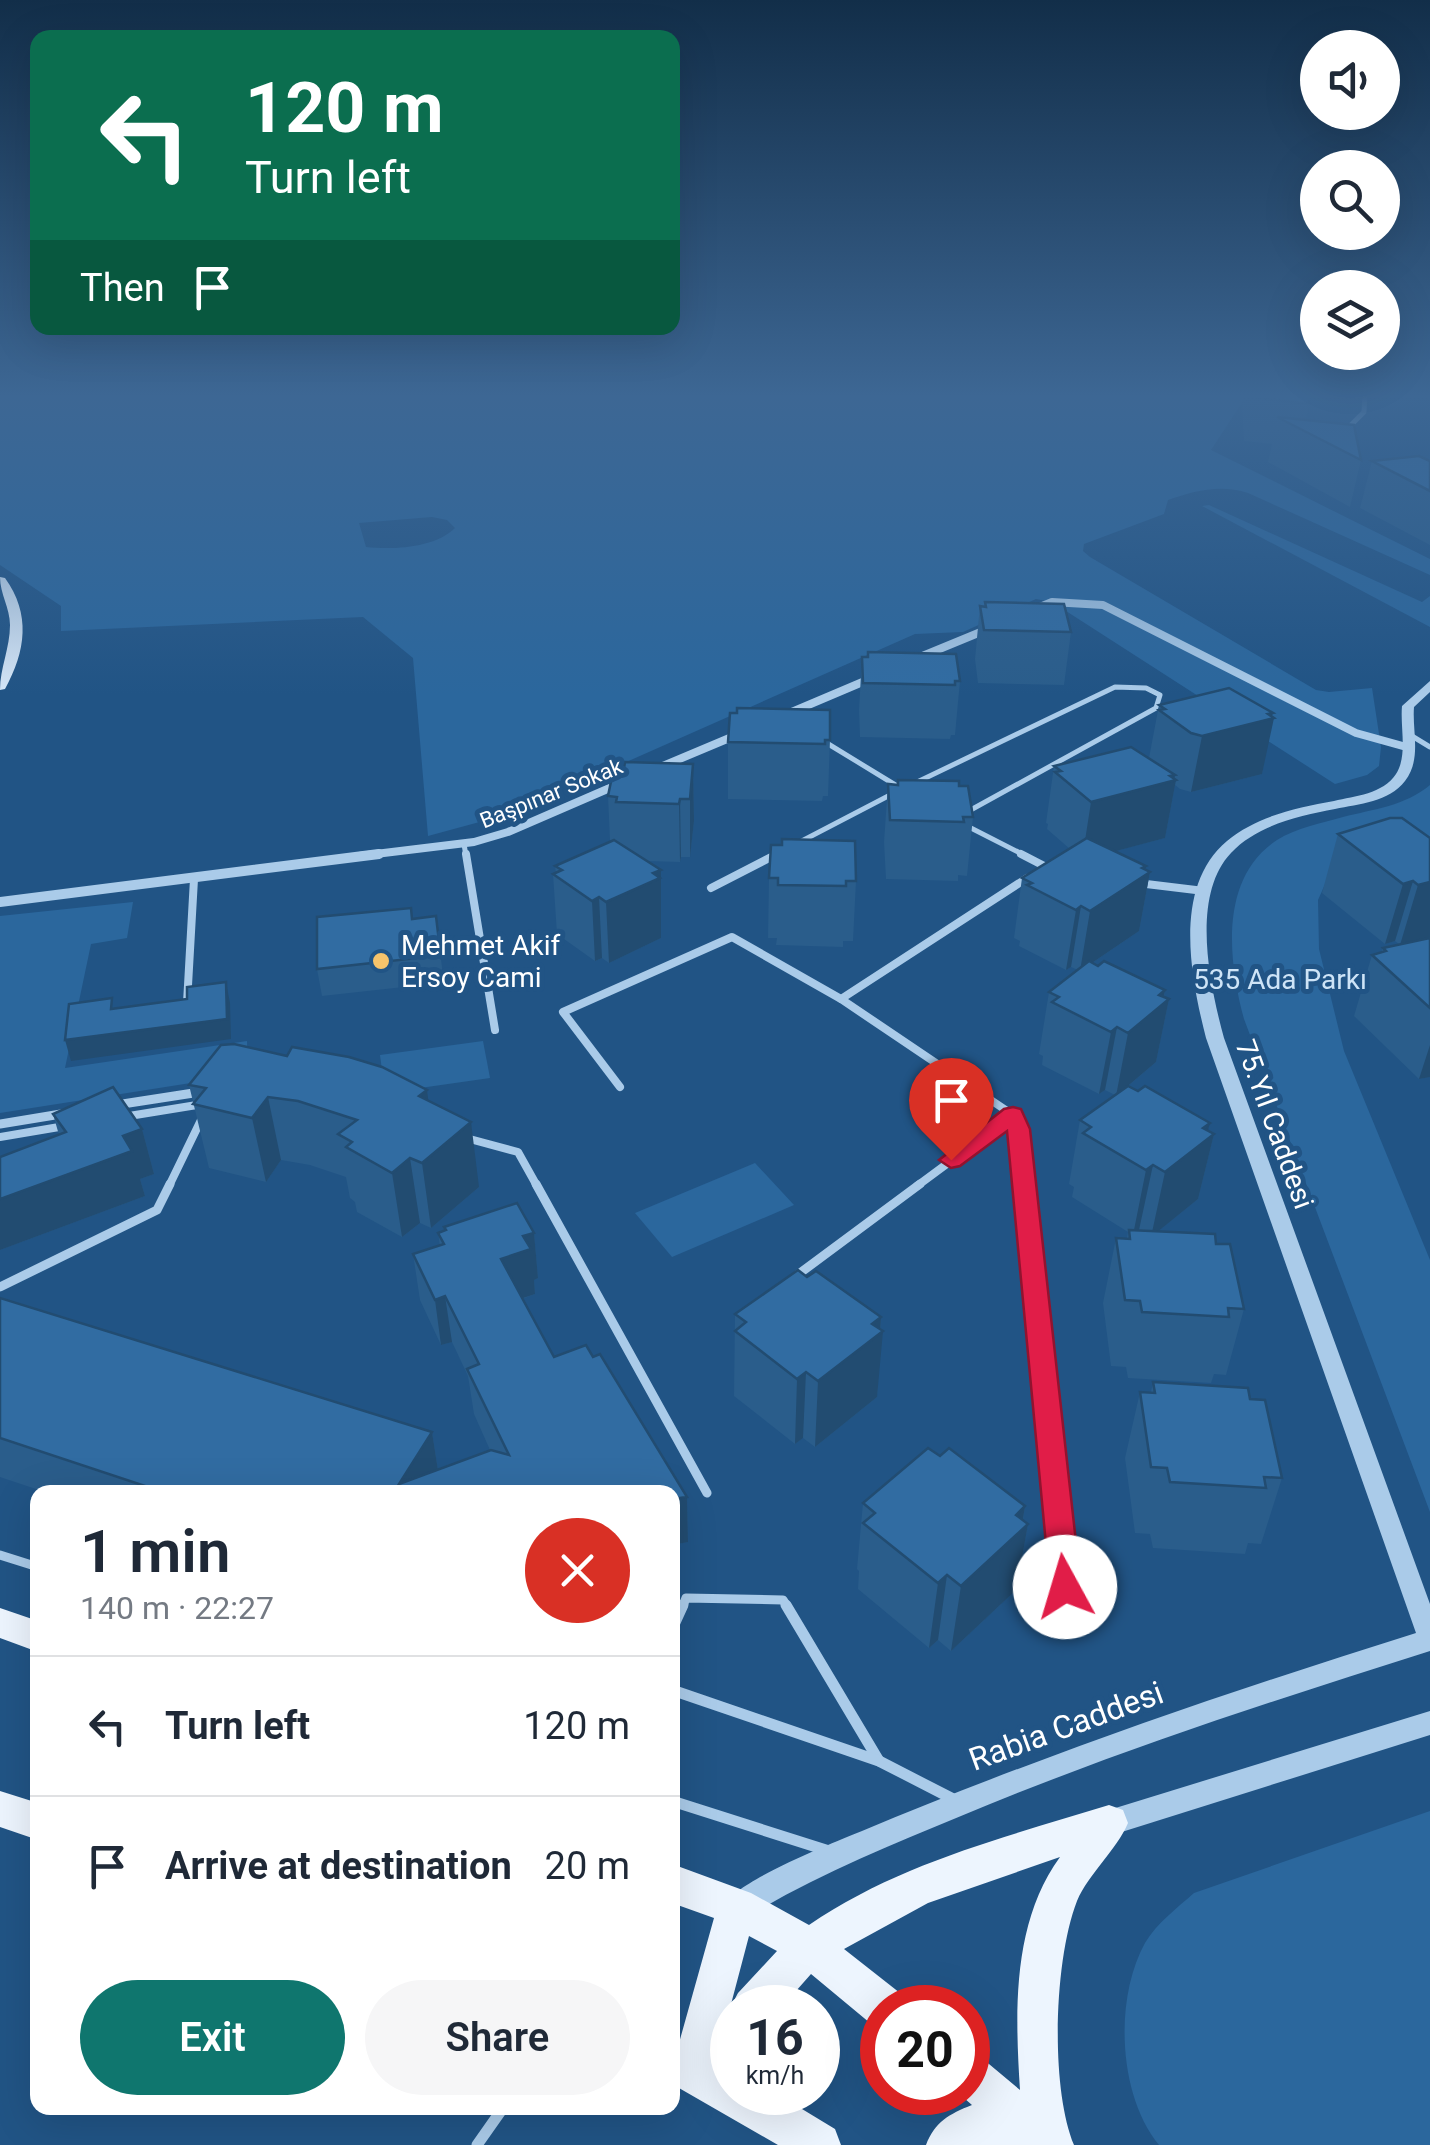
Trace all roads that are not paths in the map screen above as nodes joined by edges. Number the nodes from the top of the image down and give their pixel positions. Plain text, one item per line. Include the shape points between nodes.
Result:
1 (0, 581) edge
2 (1016, 617) edge
3 (998, 625) edge
4 (908, 663) edge
5 (890, 670) edge
6 (1430, 685) edge
7 (0, 686) edge
8 (782, 716) joint
9 (794, 723) edge
10 (747, 730) edge
11 (818, 738) edge
12 (1416, 743) edge
13 (644, 774) edge
14 (627, 781) edge
15 (902, 789) junction
16 (920, 799) edge
17 (464, 844) junction
18 (1043, 867) junction
19 (1057, 871) edge
20 (194, 880) junction
21 (1122, 881) edge
22 (711, 888) dead end
23 (1205, 891) junction
24 (0, 902) edge
25 (841, 999) junction
26 (187, 1003) edge
27 (495, 1030) dead end
28 (620, 1087) dead end
29 (209, 1090) edge
30 (95, 1108) edge
31 (76, 1112) edge
32 (1013, 1114) junction
33 (115, 1118) edge
34 (0, 1124) edge
35 (76, 1124) edge
36 (0, 1137) edge
37 (463, 1138) dead end
38 (782, 1286) edge
39 (0, 1287) edge
40 (708, 1492) dead end
41 (0, 1555) edge
42 (30, 1564) edge
43 (1065, 1587) dead end
44 (680, 1611) edge
45 (0, 1623) edge
46 (30, 1634) edge
47 (1430, 1639) edge
48 (680, 1693) edge
49 (1430, 1722) edge
50 (879, 1762) junction
51 (962, 1802) junction
52 (680, 1804) edge
53 (0, 1809) edge
54 (30, 1819) edge
55 (1110, 1823) junction
56 (838, 1854) junction
57 (680, 1886) edge
58 (737, 1907) junction
59 (811, 1948) junction
60 (775, 1985) edge
61 (860, 1988) edge
62 (710, 2045) edge
63 (683, 2065) edge
64 (710, 2080) edge
65 (990, 2092) edge
66 (498, 2115) edge
67 (770, 2115) edge
68 (1049, 2141) edge
69 (476, 2145) edge
70 (819, 2145) edge
71 (948, 2145) edge

1 - 7 main road via 18,625
2 - 12 street via 1052,602 1103,605 1356,733
3 - 4 street
5 - 8 street
6 - 12 street, 75.Yıl Caddesi via 1408,706
8 - 9 lane
10 - 13 street, Başpınar Sokak
11 - 15 lane
12 - 23 street, 75.Yıl Caddesi via 1390,788 1292,813 1232,844 1212,867
14 - 17 street, Başpınar Sokak
15 - 16 lane
15 - 18 lane via 1115,687 1146,688 1160,696 1156,708 954,819
15 - 22 lane
17 - 20 street, Başpınar Sokak
17 - 27 lane
18 - 19 lane
18 - 25 lane
20 - 24 street, Başpınar Sokak
20 - 26 lane
21 - 23 lane
23 - 47 street, 75.Yıl Caddesi via 1201,968 1214,1033
25 - 28 lane via 732,937 563,1012
25 - 32 lane
29 - 30 street
31 - 34 street
32 - 38 lane
32 - 43 lane
33 - 39 lane via 210,1103 157,1210
35 - 36 lane
37 - 40 lane via 518,1152
41 - 42 lane
44 - 50 lane via 686,1598 783,1600
45 - 46 main road
47 - 51 street, Rabia Caddesi
48 - 50 lane
49 - 55 street
50 - 51 lane
51 - 56 street, Rabia Caddesi
52 - 56 lane
53 - 54 main road
55 - 59 main road via 942,1878 860,1916
55 - 68 main road via 1061,1889 1039,1966 1038,2039
56 - 58 street, Rabia Caddesi
57 - 58 main road
58 - 59 main road
58 - 63 main road
59 - 60 main road
59 - 61 main road
62 - 63 main road
63 - 64 main road
65 - 68 main road
66 - 69 lane
67 - 70 main road
68 - 71 main road via 981,2122 960,2130

